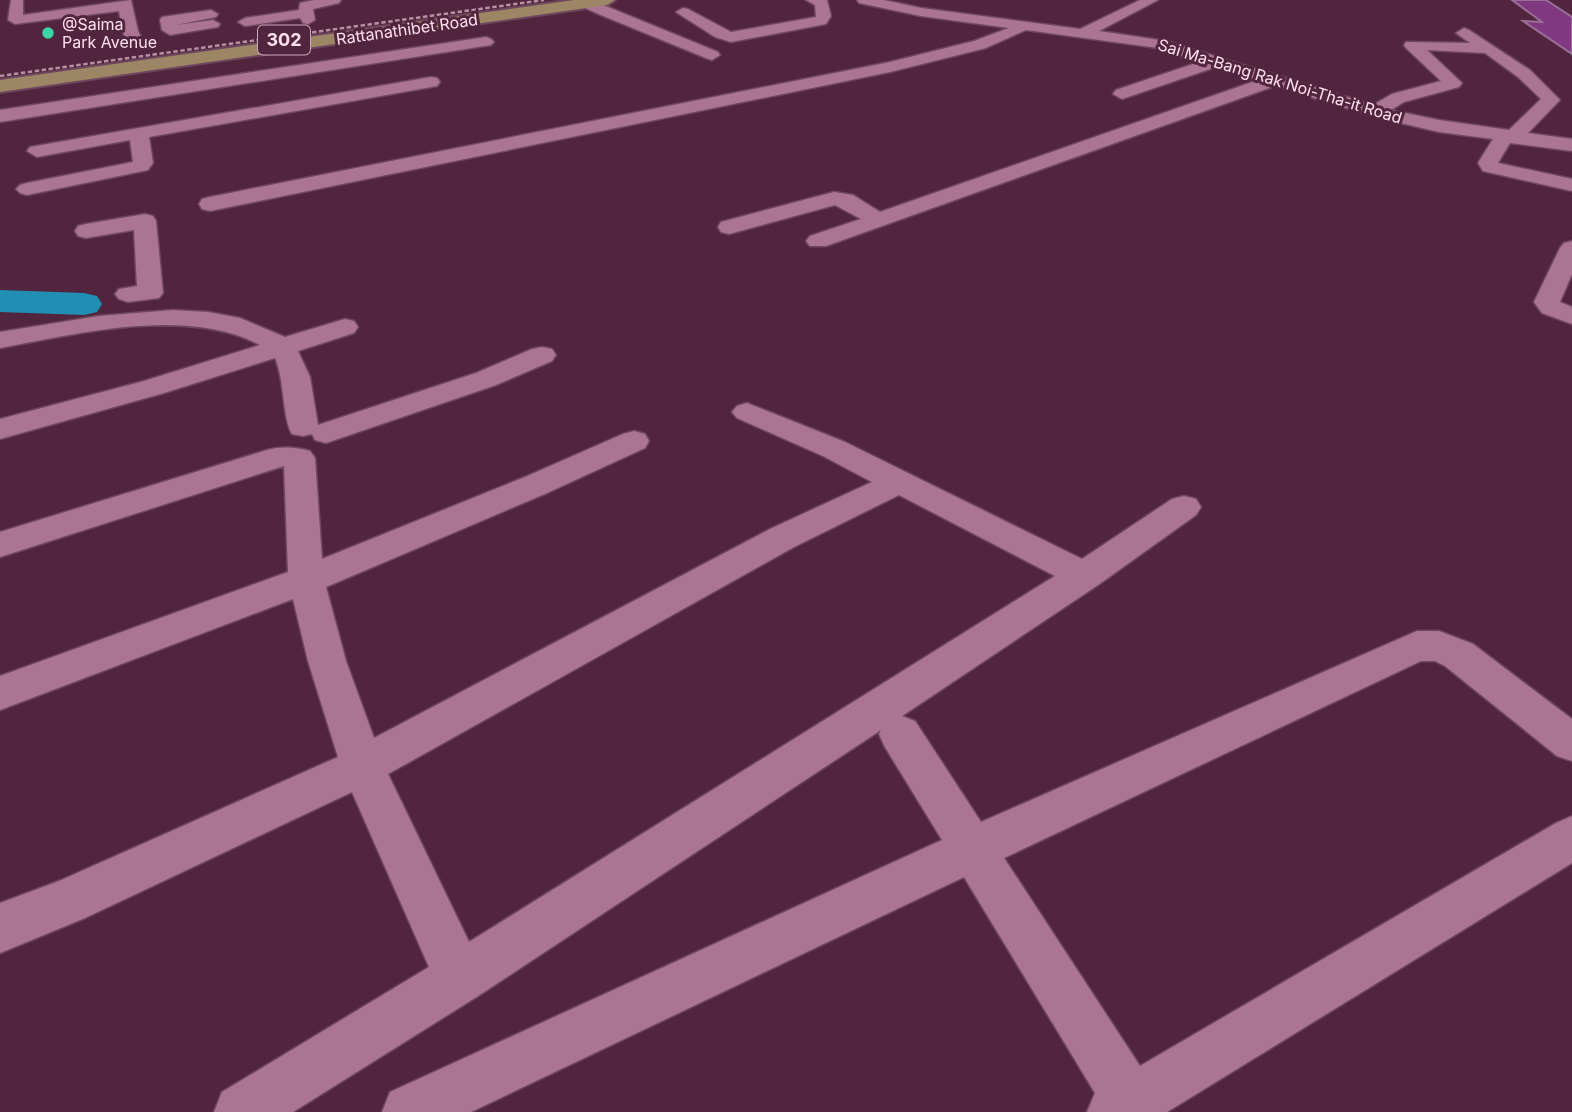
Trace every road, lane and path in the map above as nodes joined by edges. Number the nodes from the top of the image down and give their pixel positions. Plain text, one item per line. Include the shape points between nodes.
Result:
1 (35, 0) edge
2 (333, 0) edge
3 (501, 0) edge
4 (568, 0) edge
5 (864, 0) edge
6 (1151, 0) edge
7 (18, 1) edge
8 (598, 1) edge
9 (823, 1) edge
10 (125, 3) edge
11 (683, 12) dead end
12 (348, 14) dead end
13 (308, 16) junction
14 (211, 18) edge
15 (989, 20) junction
16 (245, 22) dead end
17 (1455, 27) dead end
18 (1028, 29) junction
19 (1085, 32) junction
20 (952, 34) dead end
21 (345, 37) junction
22 (1130, 39) junction
23 (486, 42) dead end
24 (130, 44) joint
25 (1160, 44) junction
26 (1485, 50) junction
27 (712, 55) dead end
28 (361, 62) junction
29 (0, 69) edge
30 (1240, 69) junction
31 (1201, 73) junction
32 (0, 79) edge
33 (1273, 81) junction
34 (1471, 81) dead end
35 (431, 82) dead end
36 (1453, 83) junction
37 (0, 86) edge
38 (377, 91) junction
39 (1122, 94) dead end
40 (1375, 112) junction
41 (1539, 113) junction
42 (245, 114) junction
43 (1561, 116) dead end
44 (0, 117) edge
45 (1439, 126) junction
46 (139, 133) junction
47 (256, 135) dead end
48 (1508, 137) junction
49 (1404, 138) dead end
50 (1569, 145) edge
51 (37, 151) dead end
52 (1572, 170) edge
53 (85, 178) junction
54 (1572, 185) edge
55 (27, 189) dead end
56 (210, 204) dead end
57 (877, 219) junction
58 (729, 228) dead end
59 (86, 231) junction
60 (818, 241) dead end
61 (1572, 248) edge
62 (86, 256) dead end
63 (128, 294) dead end
64 (1572, 316) edge
65 (345, 327) dead end
66 (0, 340) edge
67 (283, 347) junction
68 (541, 355) dead end
69 (747, 412) dead end
70 (0, 429) edge
71 (634, 440) dead end
72 (301, 444) junction
73 (899, 482) junction
74 (1184, 507) dead end
75 (0, 545) edge
76 (1085, 576) junction
77 (306, 580) junction
78 (0, 693) edge
79 (900, 734) dead end
80 (1572, 743) edge
81 (362, 766) junction
82 (1572, 838) edge
83 (973, 849) junction
84 (0, 928) edge
85 (460, 978) junction
86 (1128, 1109) edge
87 (242, 1112) edge
88 (410, 1112) edge

1 - 7 street
2 - 13 street via 305,6
3 - 29 main road, Rattanathibet Road / 302
4 - 32 main road, Rattanathibet Road / 302
5 - 15 street, Sai Ma-Bang Rak Noi-Tha-it Road
6 - 19 street
7 - 10 street via 15,20
8 - 21 main road, Rattanathibet Road / 302
8 - 27 street via 630,25
9 - 11 street via 824,16 816,23 737,37 720,34
10 - 24 street
12 - 13 main road, Rattanathibet Road / 302
13 - 14 main road, Rattanathibet Road / 302
13 - 16 street
14 - 24 main road, Rattanathibet Road / 302
15 - 18 street, Sai Ma-Bang Rak Noi-Tha-it Road
15 - 20 street
17 - 26 street
18 - 19 street, Sai Ma-Bang Rak Noi-Tha-it Road
18 - 25 street via 1137,51
18 - 56 street via 890,66
19 - 22 street, Sai Ma-Bang Rak Noi-Tha-it Road
21 - 28 street
21 - 37 main road, Rattanathibet Road / 302
22 - 25 street, Sai Ma-Bang Rak Noi-Tha-it Road
22 - 30 street via 1142,30 1269,64
23 - 28 street
25 - 31 street, Sai Ma-Bang Rak Noi-Tha-it Road
26 - 36 street via 1465,66 1438,45 1412,47
26 - 41 street via 1548,95 1551,100
28 - 38 street
28 - 44 street
30 - 31 street
30 - 33 street, Sai Ma-Bang Rak Noi-Tha-it Road
31 - 39 street
33 - 40 street, Sai Ma-Bang Rak Noi-Tha-it Road
33 - 57 street
34 - 36 street
35 - 38 street
36 - 40 street via 1398,98
38 - 42 street
40 - 45 street, Sai Ma-Bang Rak Noi-Tha-it Road
41 - 43 street
41 - 48 street
42 - 46 street
42 - 47 street
45 - 48 street, Sai Ma-Bang Rak Noi-Tha-it Road
45 - 49 street via 1423,138
46 - 51 street
46 - 53 street via 141,166
48 - 50 street, Sai Ma-Bang Rak Noi-Tha-it Road
48 - 54 street via 1488,163 1490,167
50 - 52 street
53 - 55 street
53 - 59 street
57 - 58 street via 834,198
57 - 60 street
59 - 62 street
59 - 63 street via 145,221 150,293
61 - 64 street via 1547,302 1550,308
65 - 67 street
66 - 67 street via 177,319 235,325
67 - 70 street
67 - 72 street via 294,368
68 - 72 street
69 - 73 street
71 - 77 street
72 - 75 street
72 - 77 street
73 - 76 street
73 - 81 street via 782,538
74 - 76 street
76 - 85 street
77 - 78 street
77 - 81 street
79 - 83 street
80 - 83 street via 1475,665 1449,649 1425,645
81 - 84 street
81 - 85 street
82 - 86 street
83 - 86 street
83 - 88 street
85 - 87 street

